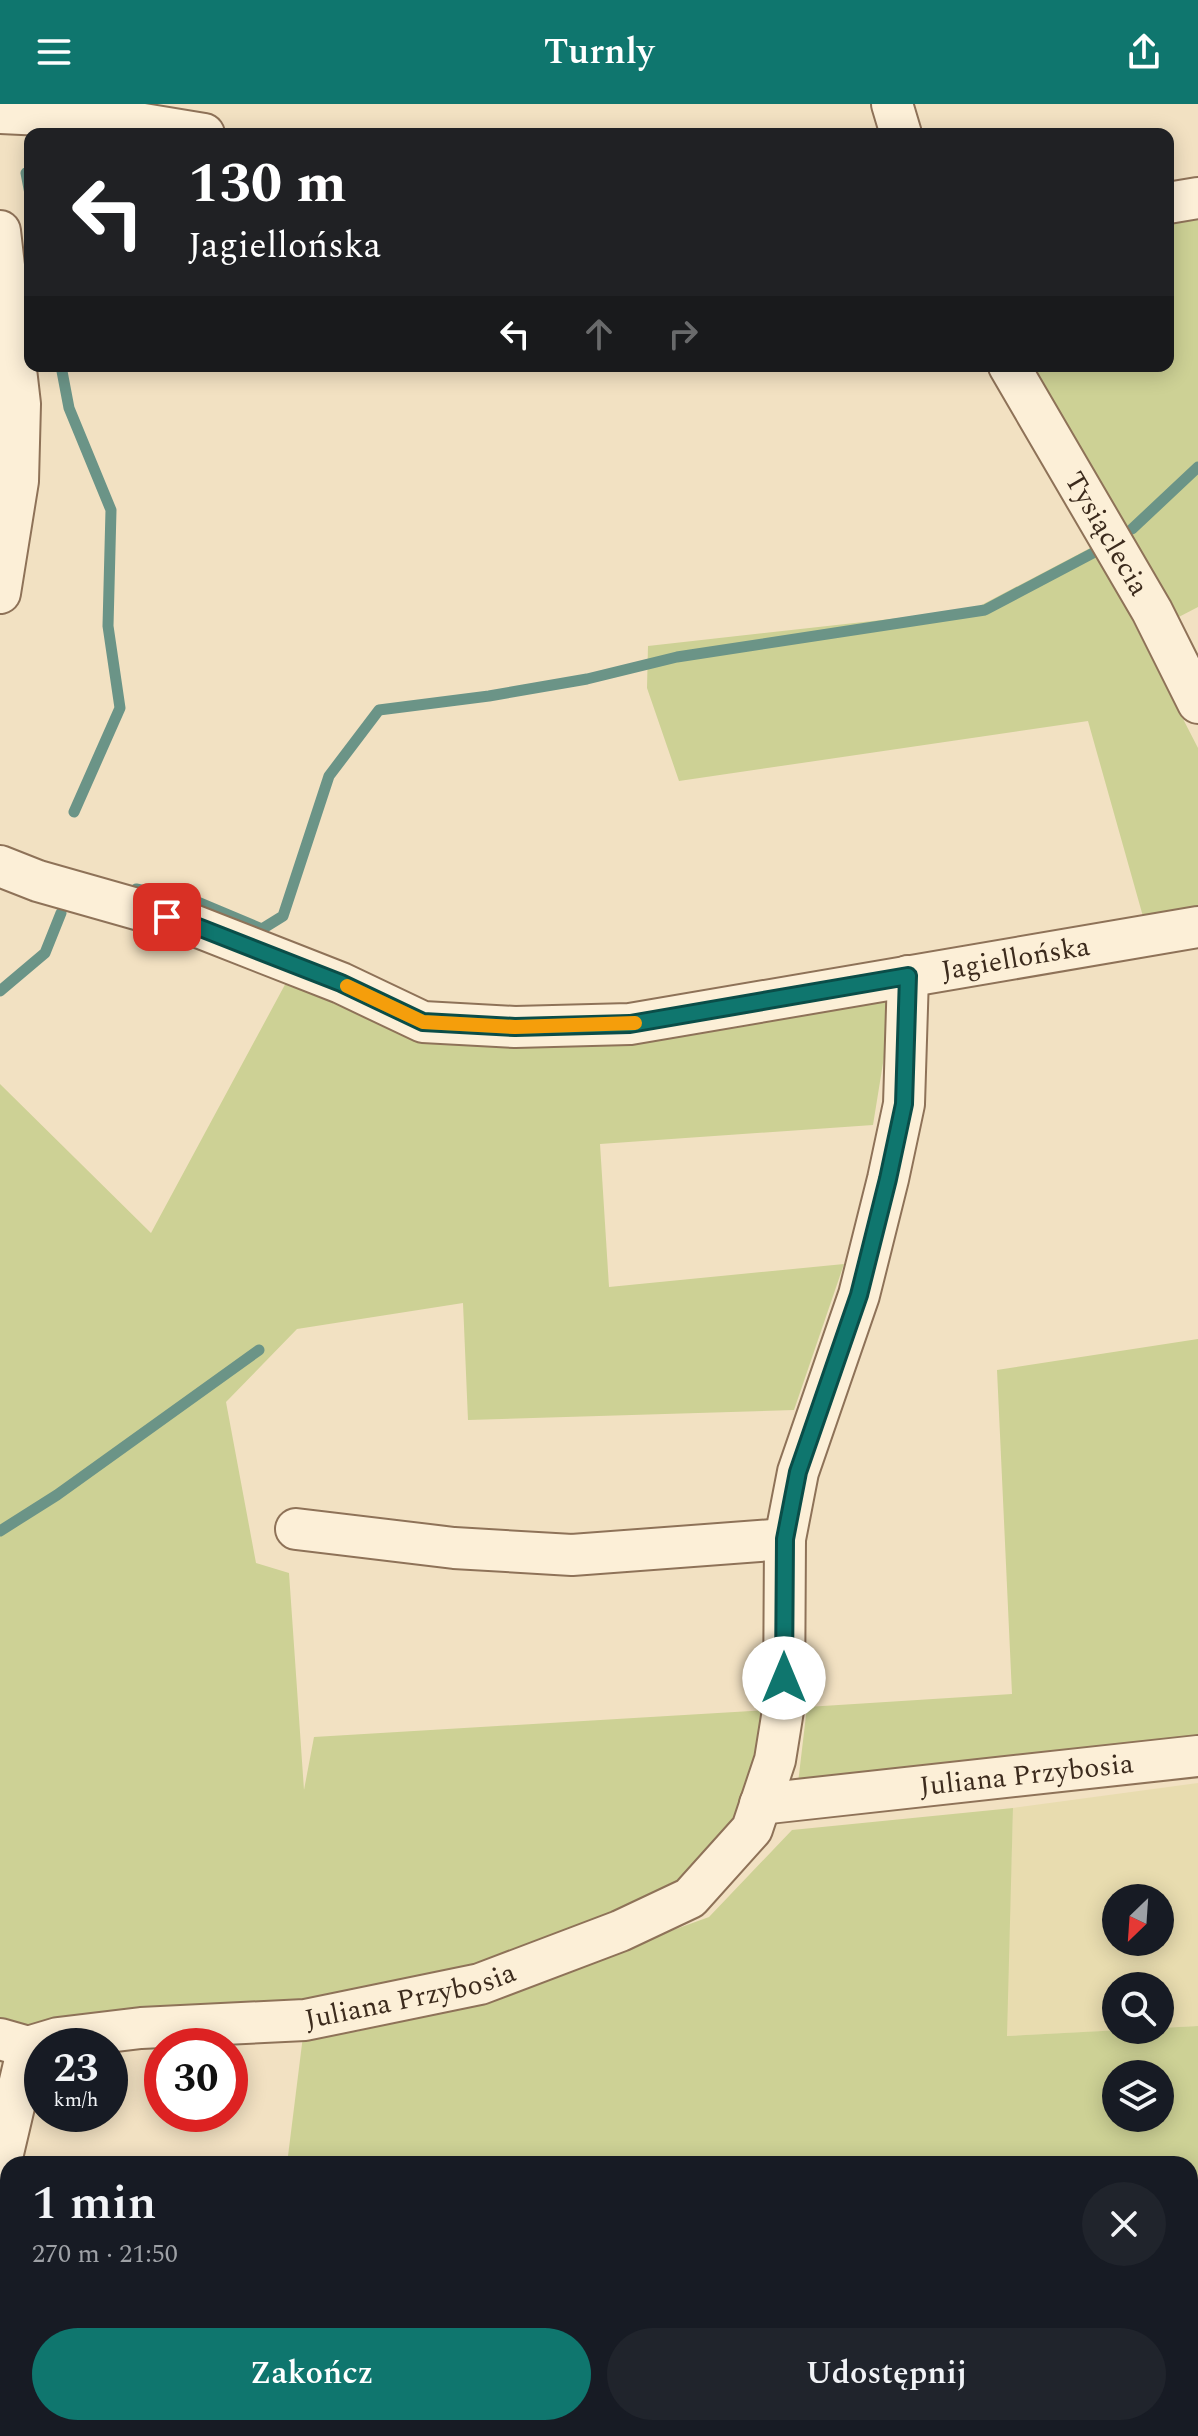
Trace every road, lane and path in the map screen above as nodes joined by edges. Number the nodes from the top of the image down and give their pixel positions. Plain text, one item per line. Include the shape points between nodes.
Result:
1 (892, 104) edge
2 (0, 113) edge
3 (168, 128) edge
4 (899, 128) edge
5 (1198, 198) edge
6 (1174, 202) edge
7 (0, 231) edge
8 (5, 334) edge
9 (1013, 372) edge
10 (1, 586) edge
11 (1198, 703) edge
12 (0, 866) edge
13 (1198, 927) edge
14 (908, 976) junction
15 (296, 1529) dead end
16 (785, 1539) junction
17 (1198, 1756) edge
18 (760, 1804) junction
19 (14, 2043) edge
20 (1, 2156) edge

1 - 4 street
2 - 3 street via 107,118
5 - 6 street
7 - 8 street
8 - 10 street via 20,404 18,465
9 - 11 street, Tysiąclecia via 1152,611
12 - 14 street, Jagiellońska via 193,925 341,983 423,1022 515,1027 630,1024
13 - 14 street, Jagiellońska
14 - 16 street, Juliana Przybosia via 904,1104 888,1179 859,1295 798,1472
15 - 16 street via 454,1548 572,1555
16 - 18 street, Juliana Przybosia via 784,1704 775,1760
17 - 18 street, Juliana Przybosia
18 - 19 street, Juliana Przybosia via 752,1829 690,1898 620,1931 480,1984 305,2020 141,2028
19 - 20 street

